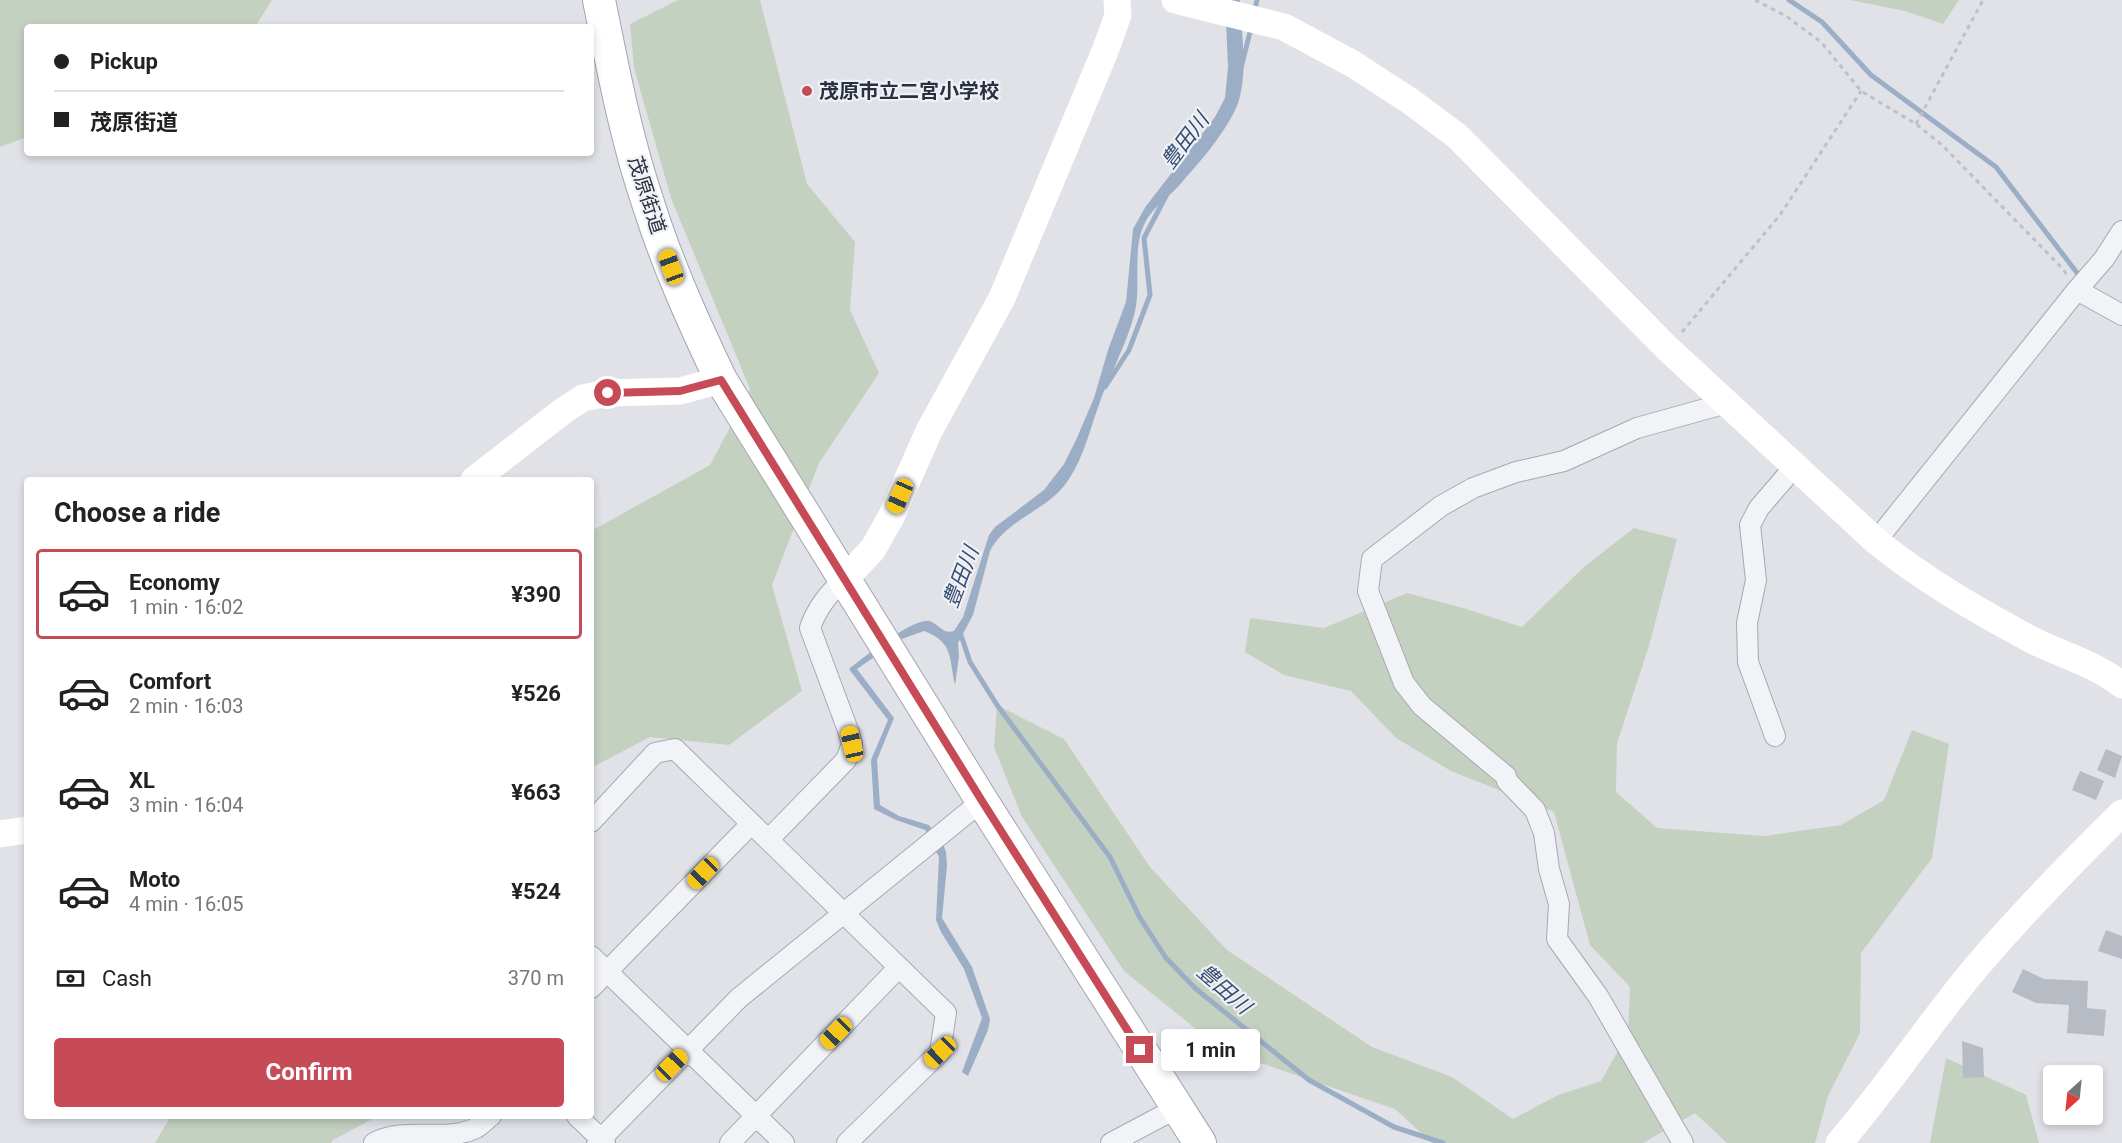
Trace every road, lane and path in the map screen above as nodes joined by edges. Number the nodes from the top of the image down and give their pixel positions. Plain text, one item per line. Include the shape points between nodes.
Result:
1 (599, 0) edge
2 (1118, 0) edge
3 (1175, 0) edge
4 (1755, 0) edge
5 (1983, 0) edge
6 (1861, 91) junction
7 (1916, 124) junction
8 (2122, 231) edge
9 (2077, 290) junction
10 (2122, 315) edge
11 (1668, 349) junction
12 (721, 380) junction
13 (1727, 403) junction
14 (1795, 466) junction
15 (478, 477) edge
16 (1876, 541) junction
17 (844, 580) junction
18 (2119, 680) edge
19 (1775, 736) dead end
20 (982, 801) junction
21 (2122, 813) edge
22 (594, 819) edge
23 (751, 824) junction
24 (24, 830) edge
25 (0, 834) edge
26 (769, 839) junction
27 (843, 912) junction
28 (594, 959) edge
29 (899, 967) junction
30 (608, 972) junction
31 (594, 985) edge
32 (686, 1050) junction
33 (1177, 1108) junction
34 (757, 1115) junction
35 (488, 1119) edge
36 (580, 1119) edge
37 (459, 1138) edge
38 (601, 1142) edge
39 (374, 1143) edge
40 (730, 1143) edge
41 (784, 1143) edge
42 (846, 1143) edge
43 (1112, 1143) edge
44 (1200, 1143) edge
45 (1683, 1143) edge
46 (1839, 1143) edge

1 - 12 main road, 茂原街道 via 648,205
2 - 17 street via 1118,15 1105,51 1002,298 929,431 891,517 873,549
3 - 11 street via 1284,27 1353,64 1410,101 1457,136
4 - 6 path via 1786,16 1821,42
5 - 7 path
6 - 7 path
6 - 11 path via 1780,215
7 - 9 path via 1942,145 2061,267
8 - 9 street
9 - 10 street
9 - 16 street
11 - 13 street
12 - 15 street via 680,391 608,393 583,398
12 - 17 main road, 茂原街道
13 - 14 street
13 - 45 street via 1637,428 1564,461 1516,472 1473,488 1442,506 1372,559 1368,591 1404,683 1422,706 1506,776 1534,810 1544,833 1559,903 1557,939 1598,996
14 - 16 street
14 - 19 street via 1759,508 1750,525 1756,580 1747,623 1748,662
16 - 18 street via 1939,587 2033,640
17 - 20 main road, 茂原街道
17 - 26 street via 835,587 810,628 849,733 851,751
20 - 27 street
20 - 33 main road, 茂原街道
21 - 46 street via 2007,931
22 - 23 street via 655,753 675,749
23 - 26 street
23 - 30 street
24 - 25 street
26 - 27 street
27 - 29 street
27 - 32 street via 739,998
28 - 30 street
29 - 34 street
29 - 42 street via 946,1013 940,1052
30 - 31 street
30 - 32 street
32 - 34 street
32 - 38 street
33 - 43 street
33 - 44 main road, 茂原街道
34 - 40 street
34 - 41 street
35 - 37 street
36 - 38 street
37 - 39 street via 393,1137

